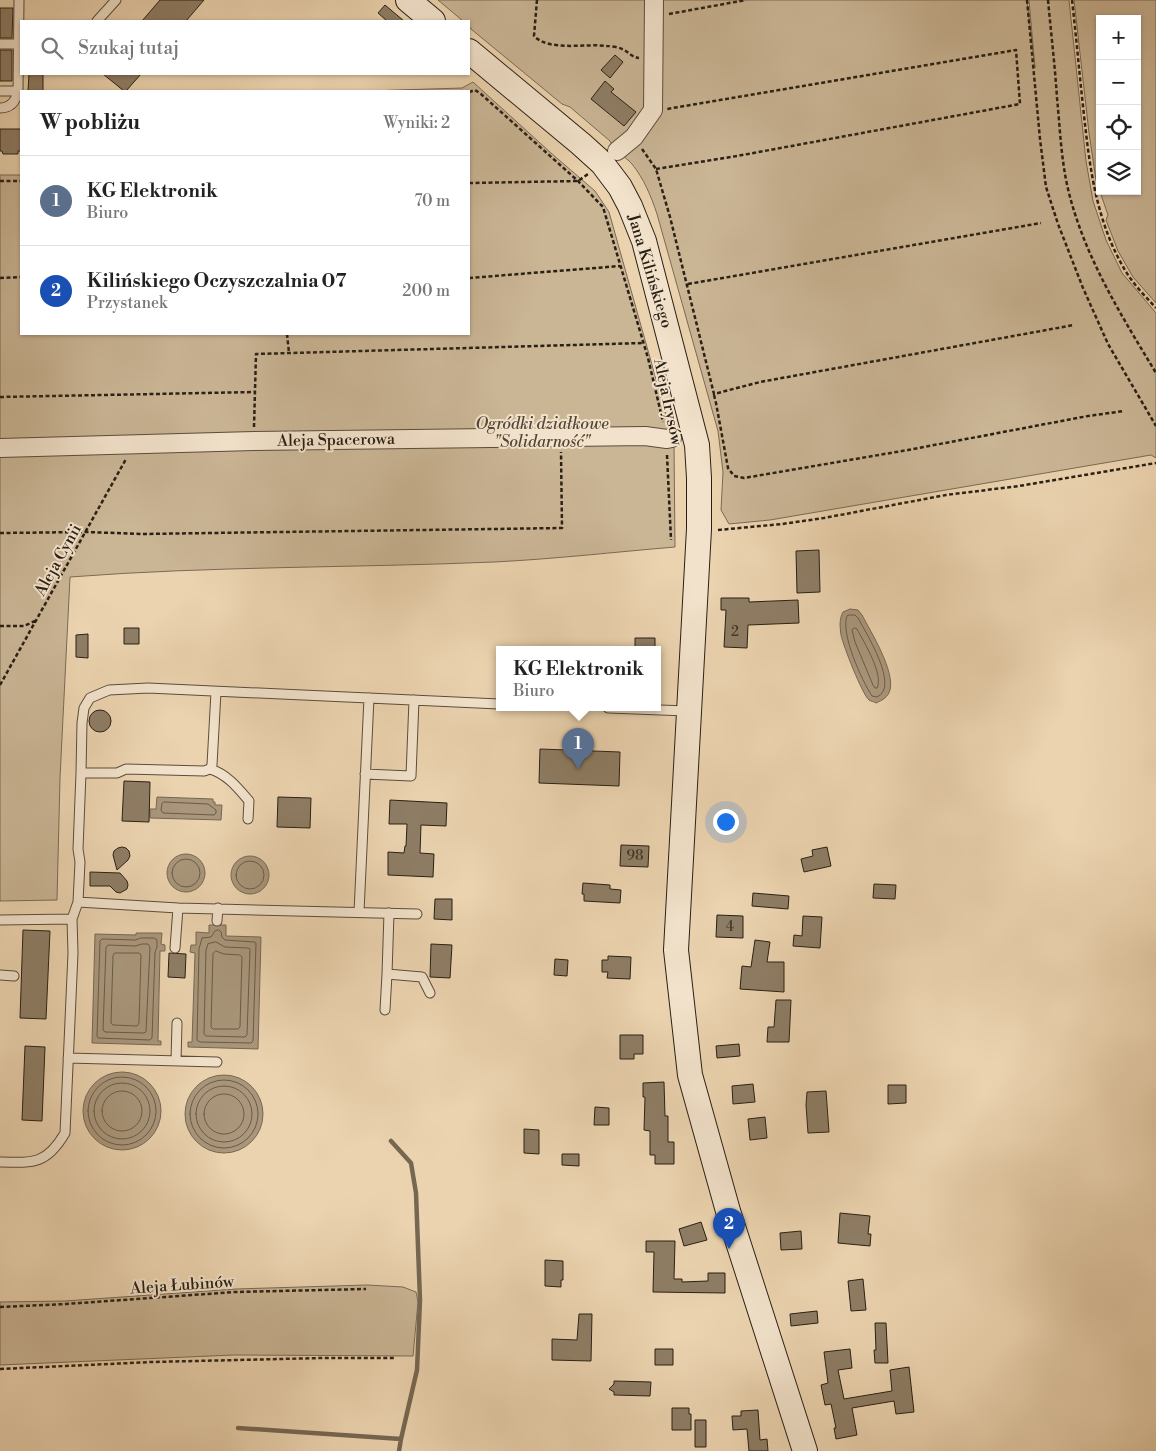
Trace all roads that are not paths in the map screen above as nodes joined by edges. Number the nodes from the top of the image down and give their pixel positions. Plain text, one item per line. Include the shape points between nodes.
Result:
1 (18, 0) edge
2 (116, 0) edge
3 (408, 0) edge
4 (654, 8) edge
5 (98, 20) edge
6 (432, 20) edge
7 (0, 44) edge
8 (18, 44) junction
9 (470, 52) edge
10 (18, 91) junction
11 (0, 92) edge
12 (0, 108) edge
13 (609, 157) junction
14 (678, 437) junction
15 (0, 448) edge
16 (216, 692) junction
17 (368, 698) junction
18 (414, 700) junction
19 (496, 704) edge
20 (661, 710) edge
21 (690, 711) junction
22 (210, 769) junction
23 (81, 773) junction
24 (365, 774) junction
25 (248, 819) dead end
26 (78, 902) junction
27 (178, 908) junction
28 (218, 908) junction
29 (359, 912) junction
30 (389, 913) junction
31 (417, 914) dead end
32 (72, 919) junction
33 (0, 920) edge
34 (217, 921) dead end
35 (175, 948) dead end
36 (387, 974) junction
37 (0, 975) edge
38 (14, 976) dead end
39 (430, 993) dead end
40 (385, 1010) dead end
41 (177, 1023) dead end
42 (68, 1058) junction
43 (176, 1061) junction
44 (217, 1062) dead end
45 (0, 1162) edge
46 (805, 1451) edge

1 - 8 lane
2 - 5 lane
3 - 6 street
4 - 13 street via 653,110 634,137
7 - 8 lane
8 - 10 lane
9 - 13 street, Jana Kilińskiego via 574,138
10 - 11 lane
10 - 12 lane via 12,105
13 - 14 street, Jana Kilińskiego via 644,241
14 - 15 street, Aleja Spacerowa via 254,441
14 - 21 street, Jana Kilińskiego via 697,445 699,478
16 - 17 lane
16 - 22 lane
16 - 23 lane via 148,688 109,690 90,698 84,708 82,723
17 - 18 lane
17 - 24 lane
18 - 19 lane
18 - 24 lane via 412,776
20 - 21 lane
21 - 46 street, Jana Kilińskiego via 676,950 690,1075 728,1211
22 - 23 lane via 204,772 126,770
22 - 25 lane via 237,786 249,801
23 - 26 lane
24 - 29 lane
26 - 27 lane
26 - 32 lane
27 - 28 lane
27 - 35 lane
28 - 29 lane
28 - 34 lane
29 - 30 lane
30 - 31 lane
30 - 36 lane
32 - 33 lane
32 - 42 lane
36 - 39 lane via 422,977
36 - 40 lane
37 - 38 lane
41 - 43 lane
42 - 43 lane
42 - 45 lane via 65,1132 57,1146 35,1161
43 - 44 lane

